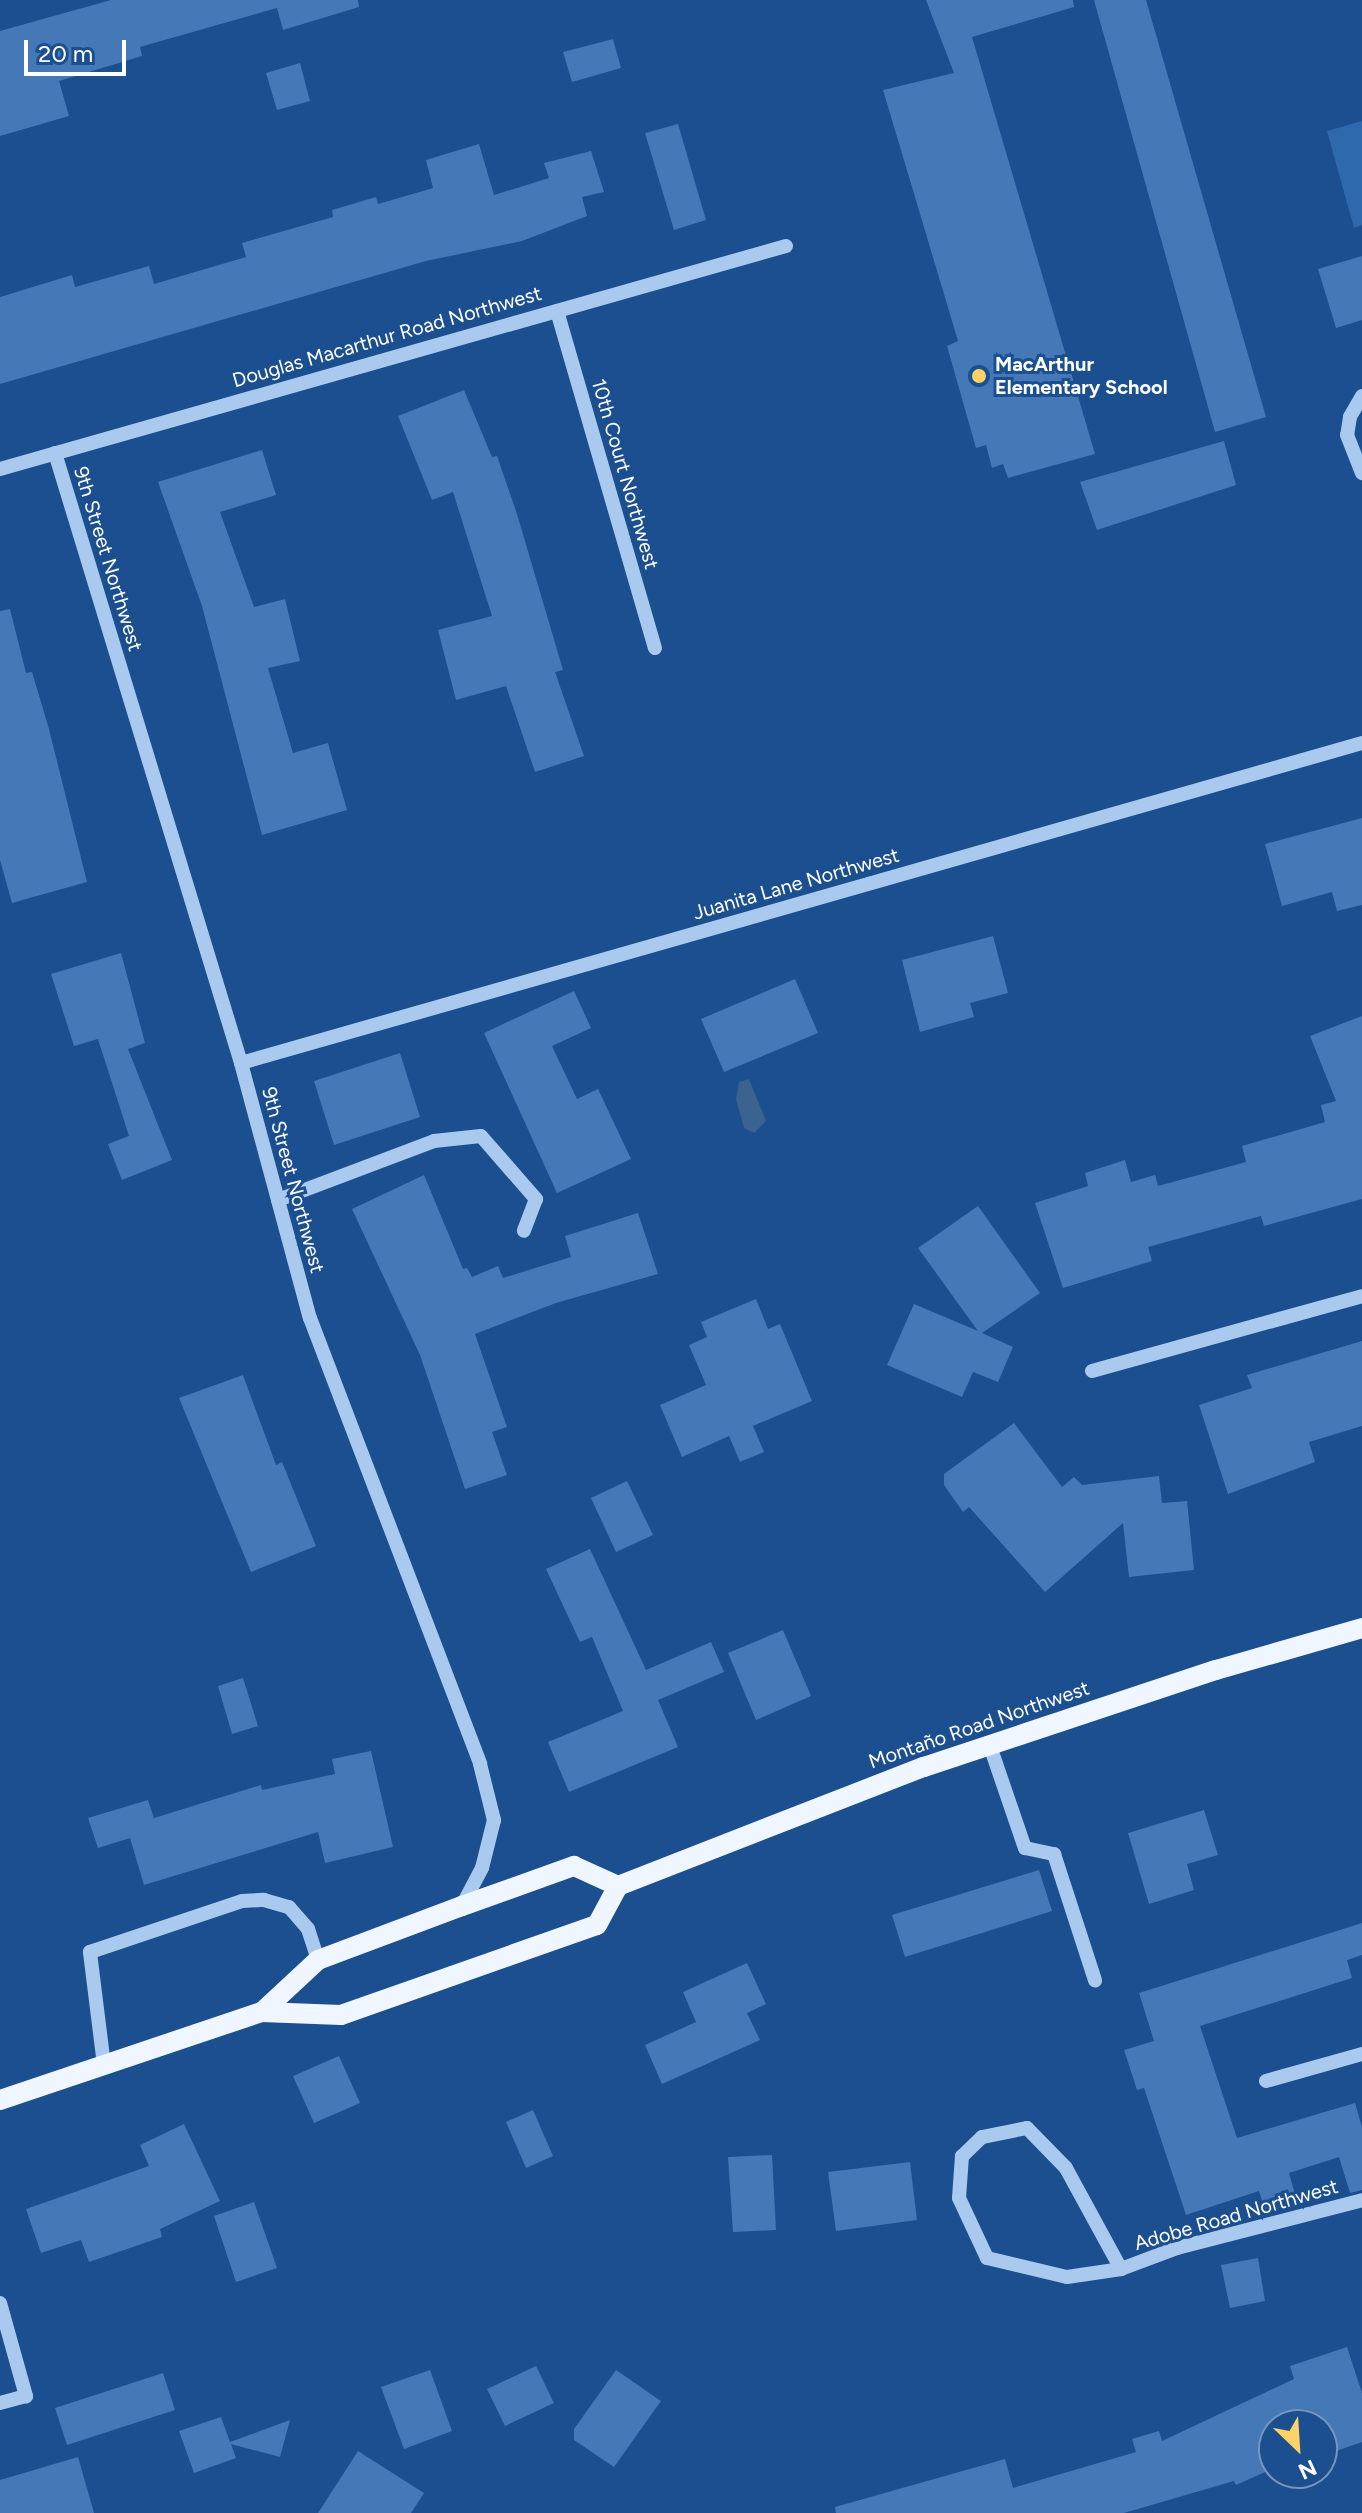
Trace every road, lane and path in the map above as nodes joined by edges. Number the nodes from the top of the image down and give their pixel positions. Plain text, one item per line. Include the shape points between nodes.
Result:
1 (786, 246) dead end
2 (557, 311) junction
3 (1362, 396) edge
4 (55, 453) junction
5 (0, 469) edge
6 (1362, 473) edge
7 (655, 648) dead end
8 (1362, 743) edge
9 (241, 1063) junction
10 (278, 1200) junction
11 (524, 1231) dead end
12 (1362, 1296) edge
13 (1092, 1371) dead end
14 (1362, 1628) edge
15 (990, 1746) junction
16 (618, 1886) junction
17 (462, 1906) junction
18 (318, 1960) junction
19 (1095, 1980) dead end
20 (262, 2012) junction
21 (1362, 2054) edge
22 (104, 2065) junction
23 (1266, 2081) dead end
24 (0, 2100) edge
25 (1362, 2200) edge
26 (1121, 2269) junction
27 (0, 2303) edge
28 (0, 2403) edge

1 - 2 street, Douglas Macarthur Road Northwest
2 - 4 street, Douglas Macarthur Road Northwest
2 - 7 street, 10th Court Northwest
3 - 6 street via 1347,435
4 - 5 street, Douglas Macarthur Road Northwest
4 - 9 street, 9th Street Northwest
8 - 9 street, Juanita Lane Northwest
9 - 10 street, 9th Street Northwest
10 - 11 street via 434,1141 481,1136 536,1199
10 - 17 street, 9th Street Northwest via 310,1318 480,1764 494,1820 482,1868
12 - 13 street
14 - 15 main road, Montaño Road Northwest via 1216,1670
15 - 16 main road, Montaño Road Northwest
15 - 19 street via 1025,1848 1054,1854
16 - 17 main road via 574,1866
16 - 20 main road via 597,1925 582,1931 341,2015
17 - 18 main road
18 - 20 main road
18 - 22 street via 308,1929 289,1907 264,1900 242,1901 90,1952
20 - 22 main road
21 - 23 street
22 - 24 main road
25 - 26 street, Adobe Road Northwest via 1177,2248
26 - 26 street, Adobe Road Northwest via 1066,2168 1027,2128 982,2137 962,2156 959,2198 987,2258 1067,2277
27 - 28 street via 26,2396

